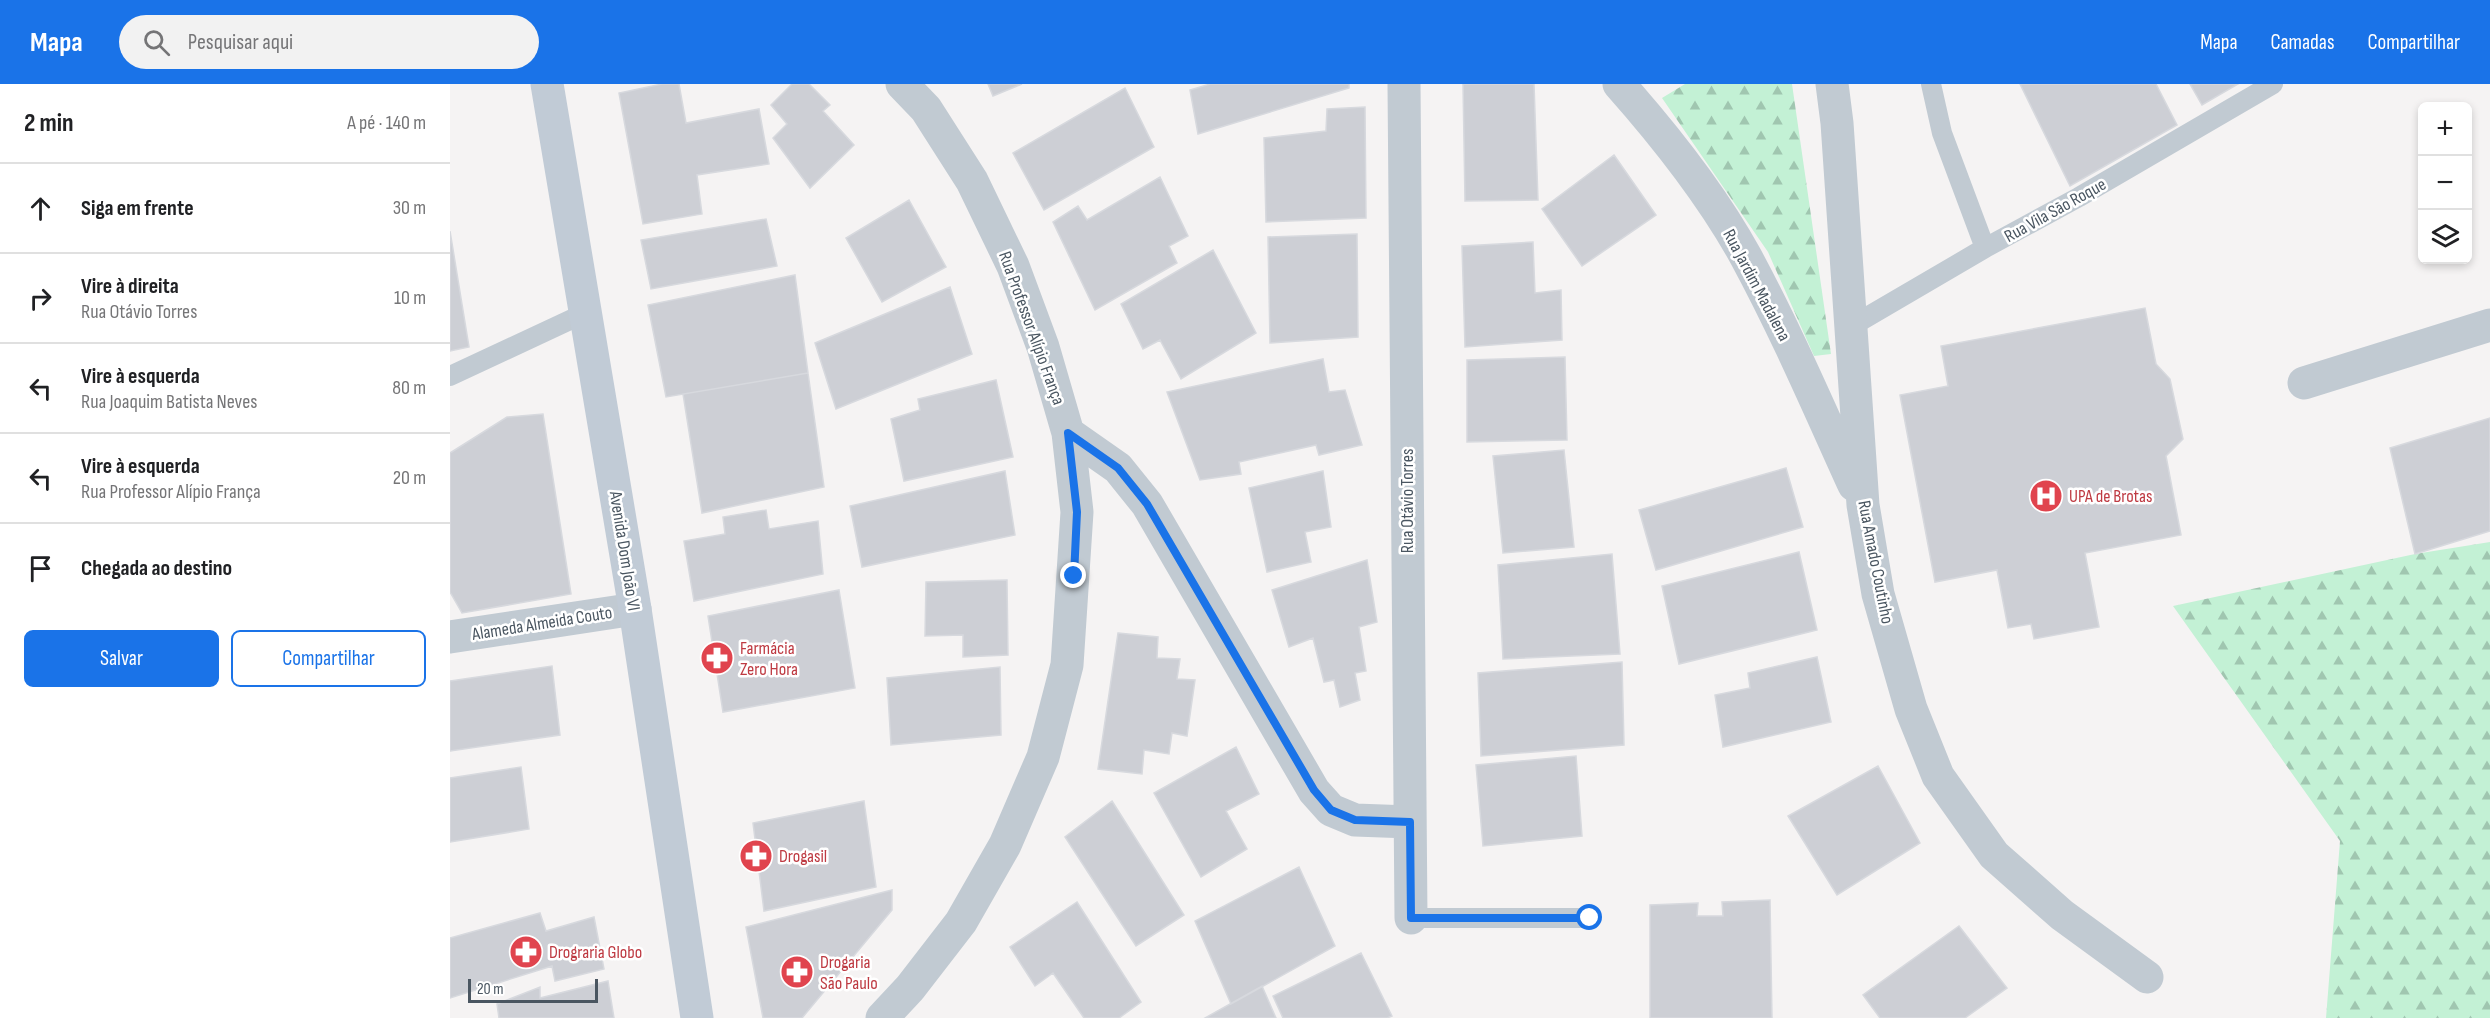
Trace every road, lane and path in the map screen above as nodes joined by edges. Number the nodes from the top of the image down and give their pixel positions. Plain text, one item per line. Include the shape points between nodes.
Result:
1 (547, 84) edge
2 (902, 84) edge
3 (1404, 84) edge
4 (1619, 84) edge
5 (1832, 84) edge
6 (1931, 84) edge
7 (2274, 84) edge
8 (922, 96) edge
9 (1985, 248) junction
10 (585, 313) junction
11 (2490, 326) edge
12 (1850, 327) junction
13 (450, 376) edge
14 (2304, 383) dead end
15 (1068, 433) junction
16 (1863, 505) junction
17 (635, 609) junction
18 (450, 638) edge
19 (1410, 822) junction
20 (1411, 918) joint
21 (1590, 918) dead end
22 (2147, 977) dead end
23 (697, 1018) edge
24 (882, 1018) edge

1 - 10 main road, Avenida Dom João VI
2 - 8 street, Rua Professor Alípio França
3 - 19 street, Rua Otávio Torres
4 - 16 street, Rua Jardim Madalena via 1693,175 1745,256
5 - 12 street, Rua Amado Coutinho
6 - 9 lane, Rua Vila São Roque via 1942,134
7 - 9 lane, Rua Vila São Roque
8 - 15 street, Rua Professor Alípio França via 972,182 1013,266 1043,347
9 - 12 lane
10 - 13 lane
10 - 17 main road, Avenida Dom João VI
11 - 14 street
12 - 16 street, Rua Amado Coutinho
15 - 19 street via 1118,468 1147,504 1314,790 1331,810 1355,820
15 - 24 street, Rua Professor Alípio França via 1077,512 1074,576 1066,665 1043,757 1005,845 962,922
16 - 22 street, Rua Amado Coutinho via 1878,594 1911,709 1938,776 1994,855 2062,915
17 - 18 street, Alameda Almeida Couto
17 - 23 main road, Avenida Dom João VI
19 - 20 street, Rua Otávio Torres
20 - 21 lane

